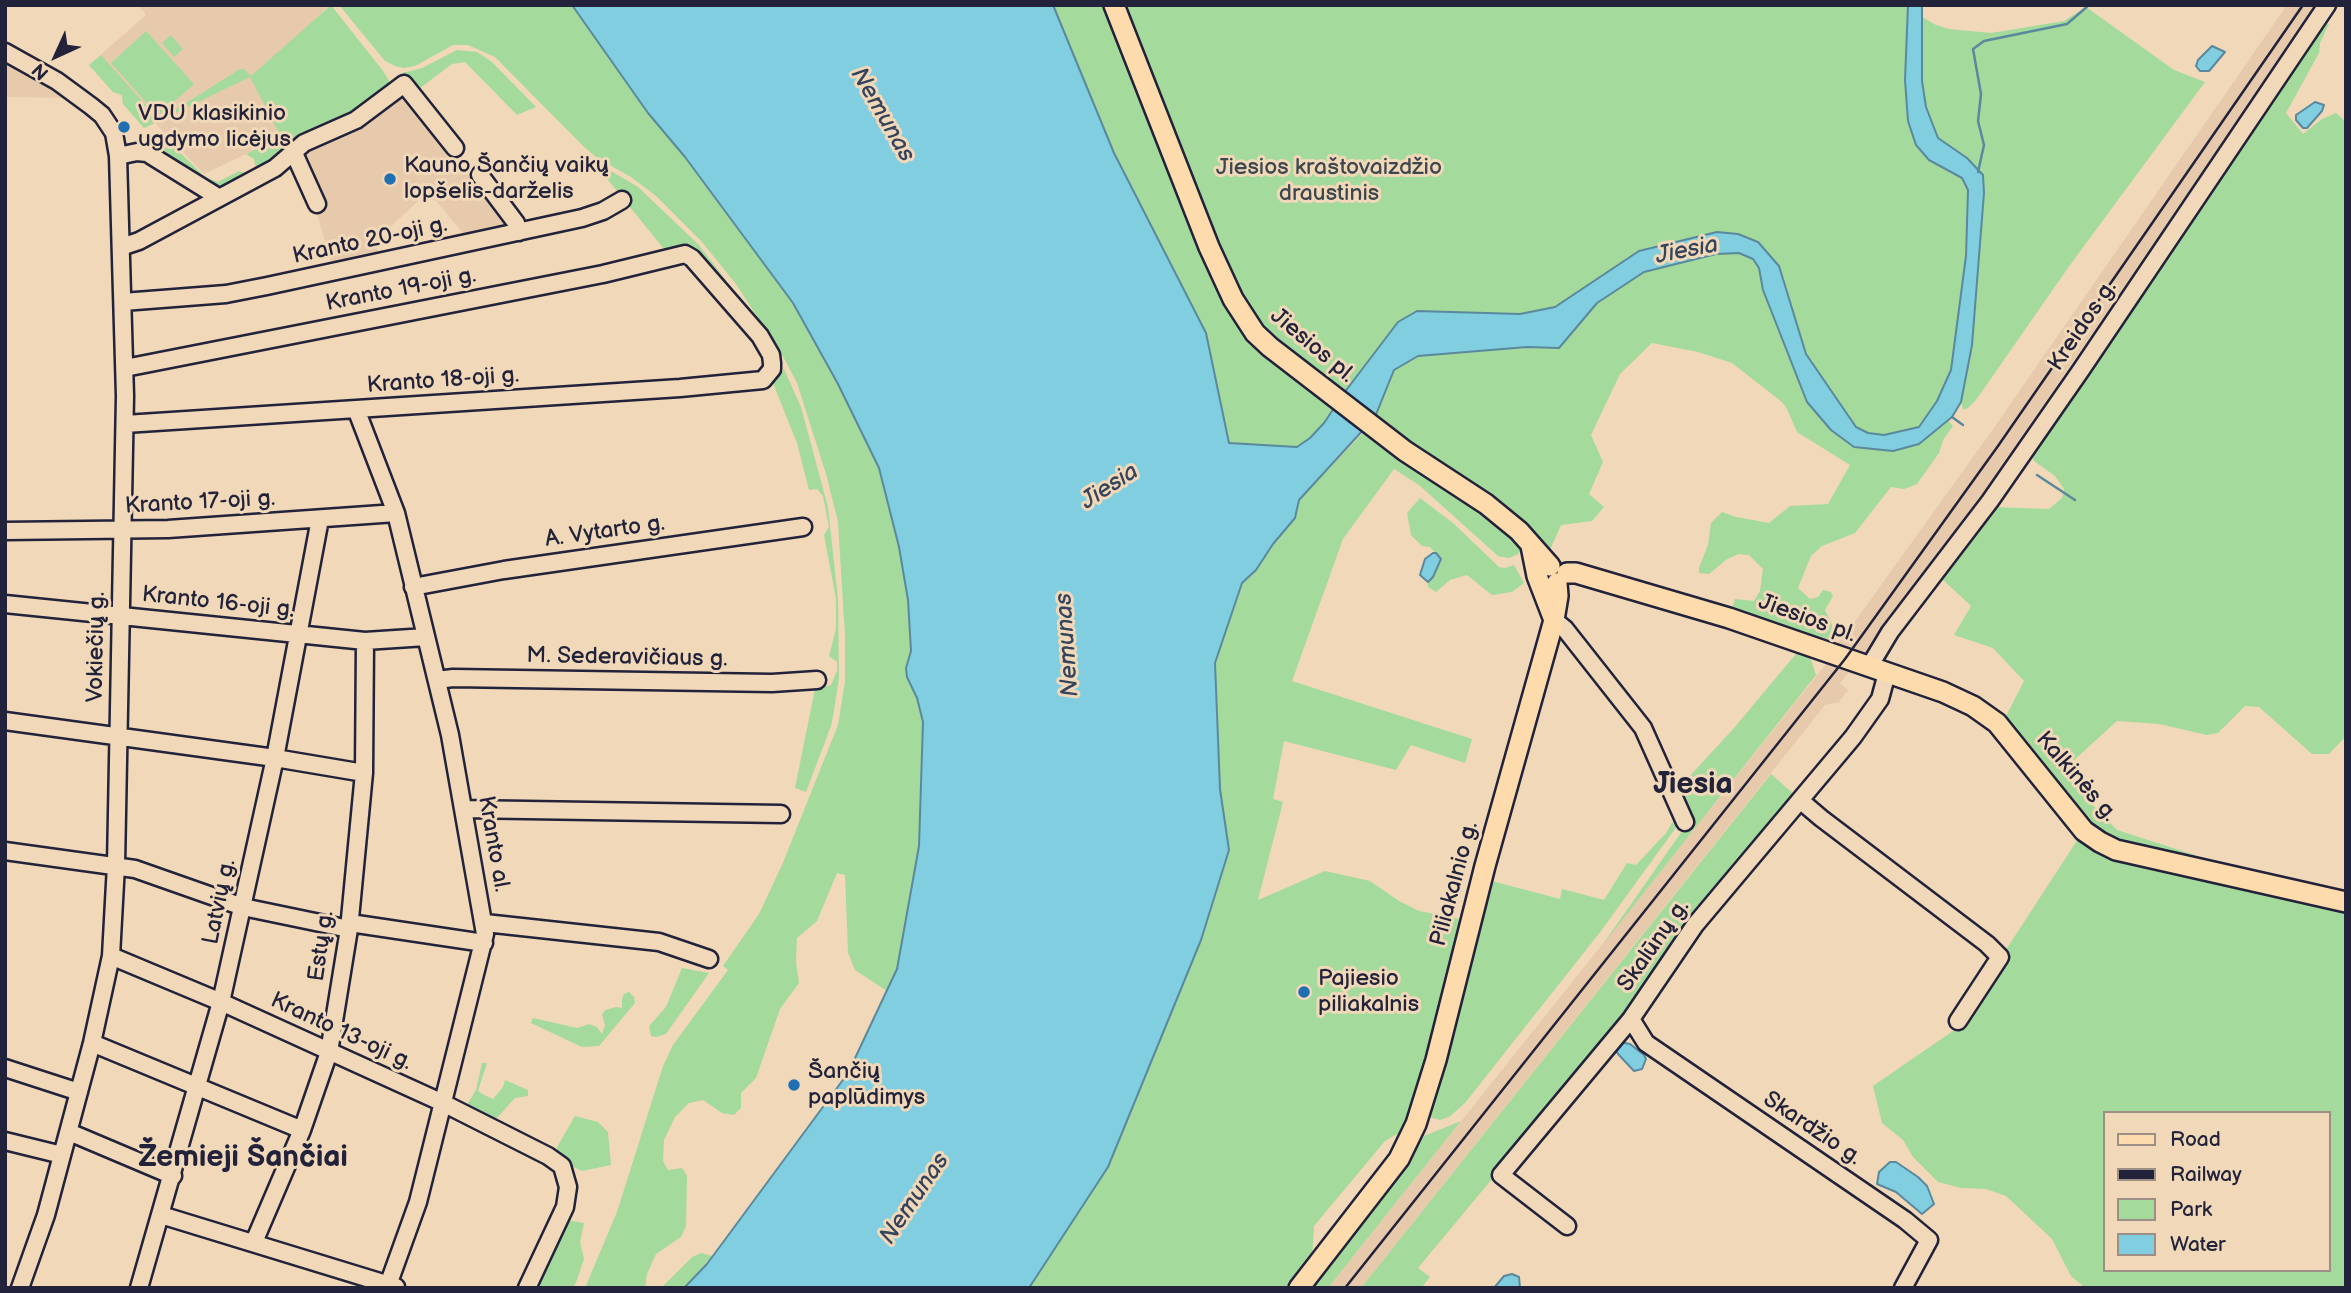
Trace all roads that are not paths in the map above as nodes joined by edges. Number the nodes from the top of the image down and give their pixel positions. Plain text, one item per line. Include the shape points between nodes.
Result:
1 (1114, 5) edge
2 (2326, 5) edge
3 (5, 52) edge
4 (456, 148) dead end
5 (294, 153) junction
6 (118, 156) junction
7 (480, 175) dead end
8 (218, 197) junction
9 (622, 200) dead end
10 (317, 204) dead end
11 (519, 232) junction
12 (121, 247) junction
13 (123, 302) junction
14 (125, 368) junction
15 (764, 380) joint
16 (356, 409) junction
17 (125, 424) junction
18 (396, 513) junction
19 (320, 519) junction
20 (803, 527) dead end
21 (122, 530) junction
22 (5, 531) edge
23 (1531, 545) junction
24 (1558, 574) junction
25 (413, 587) junction
26 (5, 604) edge
27 (120, 615) junction
28 (1553, 620) junction
29 (299, 635) junction
30 (426, 637) junction
31 (365, 641) junction
32 (1878, 670) junction
33 (437, 680) junction
34 (817, 680) dead end
35 (5, 721) edge
36 (118, 738) junction
37 (275, 758) junction
38 (363, 773) junction
39 (1801, 801) junction
40 (463, 809) junction
41 (781, 814) dead end
42 (1685, 822) dead end
43 (5, 851) edge
44 (116, 865) junction
45 (2346, 902) edge
46 (243, 907) junction
47 (485, 923) junction
48 (349, 926) junction
49 (484, 943) junction
50 (111, 956) junction
51 (709, 958) dead end
52 (221, 1002) junction
53 (1631, 1019) junction
54 (1958, 1021) dead end
55 (92, 1043) junction
56 (329, 1052) junction
57 (5, 1068) edge
58 (197, 1087) junction
59 (79, 1093) junction
60 (443, 1103) junction
61 (302, 1130) junction
62 (69, 1132) junction
63 (5, 1141) edge
64 (62, 1155) junction
65 (173, 1176) junction
66 (161, 1215) junction
67 (1567, 1226) dead end
68 (254, 1242) junction
69 (392, 1286) edge
70 (141, 1287) edge
71 (20, 1288) edge
72 (527, 1288) edge
73 (1299, 1288) edge
74 (1903, 1288) edge

1 - 23 main road, Jiesios pl. via 1224,281 1255,333 1378,431 1486,504
2 - 32 street, Kreidos g. via 1990,502 1890,632
3 - 6 street, Vokiečių g. via 102,115 114,133
4 - 5 street via 404,84 356,120 304,143
5 - 8 street
5 - 10 street
6 - 8 street via 147,153
6 - 12 street, Vokiečių g.
7 - 11 street
8 - 12 street
9 - 11 street, Kranto 20-oji g. via 582,218
11 - 13 street, Kranto 20-oji g. via 226,294
12 - 13 street, Vokiečių g.
13 - 14 street, Vokiečių g.
14 - 15 street, Kranto 19-oji g. via 685,254 760,337 772,363
14 - 17 street, Vokiečių g.
15 - 16 street, Kranto 18-oji g.
16 - 17 street, Kranto 18-oji g.
16 - 18 street, Kranto al.
17 - 21 street, Vokiečių g.
18 - 19 street, Kranto 17-oji g.
18 - 25 street, Kranto al.
19 - 21 street, Kranto 17-oji g.
19 - 29 street, Latvių g.
20 - 25 street, A. Vytarto g.
21 - 22 street, Kranto 17-oji g.
21 - 27 street, Vokiečių g.
23 - 24 main road, Jiesios pl.
23 - 28 main road
24 - 28 main road, Piliakalnio g.
24 - 32 main road, Jiesios pl. via 1576,573 1729,618
25 - 30 street, Kranto al.
26 - 27 street, Kranto 16-oji g.
27 - 29 street, Kranto 16-oji g.
27 - 36 street, Vokiečių g.
28 - 42 street via 1643,728
28 - 73 main road, Piliakalnio g. via 1416,1124 1399,1158
29 - 31 street, Kranto 16-oji g.
29 - 37 street, Latvių g.
30 - 31 street, Kranto 16-oji g.
30 - 33 street, Kranto al.
31 - 38 street, Estų g.
32 - 39 street, Skalūnų g. via 1880,699
32 - 45 main road, Kalkinės g. via 1943,692 1997,723 2084,831 2116,850
33 - 34 street, M. Sederavičiaus g.
33 - 40 street, Kranto al.
35 - 36 street
36 - 37 street
36 - 44 street, Vokiečių g.
37 - 38 street
37 - 46 street, Latvių g.
38 - 48 street, Estų g.
39 - 53 street, Skalūnų g. via 1695,925
39 - 54 street via 2000,957
40 - 41 street
40 - 47 street, Kranto al.
43 - 44 street
44 - 46 street
44 - 50 street, Vokiečių g.
46 - 48 street
46 - 52 street, Latvių g.
47 - 49 street, Kranto al.
47 - 51 street via 659,942
48 - 49 street
48 - 56 street, Estų g.
49 - 60 street, Kranto al.
50 - 52 street, Kranto 13-oji g.
50 - 55 street, Vokiečių g.
52 - 56 street, Kranto 13-oji g.
52 - 58 street, Latvių g.
53 - 67 street, Skalūnų g. via 1501,1175
53 - 74 street, Skardžio g. via 1646,1043 1929,1240
55 - 58 street
55 - 59 street, Vokiečių g.
56 - 60 street, Kranto 13-oji g.
56 - 61 street, Estų g.
57 - 59 street
58 - 61 street
58 - 65 street, Latvių g.
59 - 62 street, Vokiečių g.
60 - 69 street, Kranto al.
60 - 72 street, Kranto 13-oji g. via 562,1166 568,1187 565,1207
61 - 68 street, Estų g.
62 - 64 street, Vokiečių g.
62 - 65 street
63 - 64 street
64 - 71 street, Vokiečių g.
65 - 66 street, Latvių g.
66 - 68 street
66 - 70 street, Latvių g.
68 - 69 street

